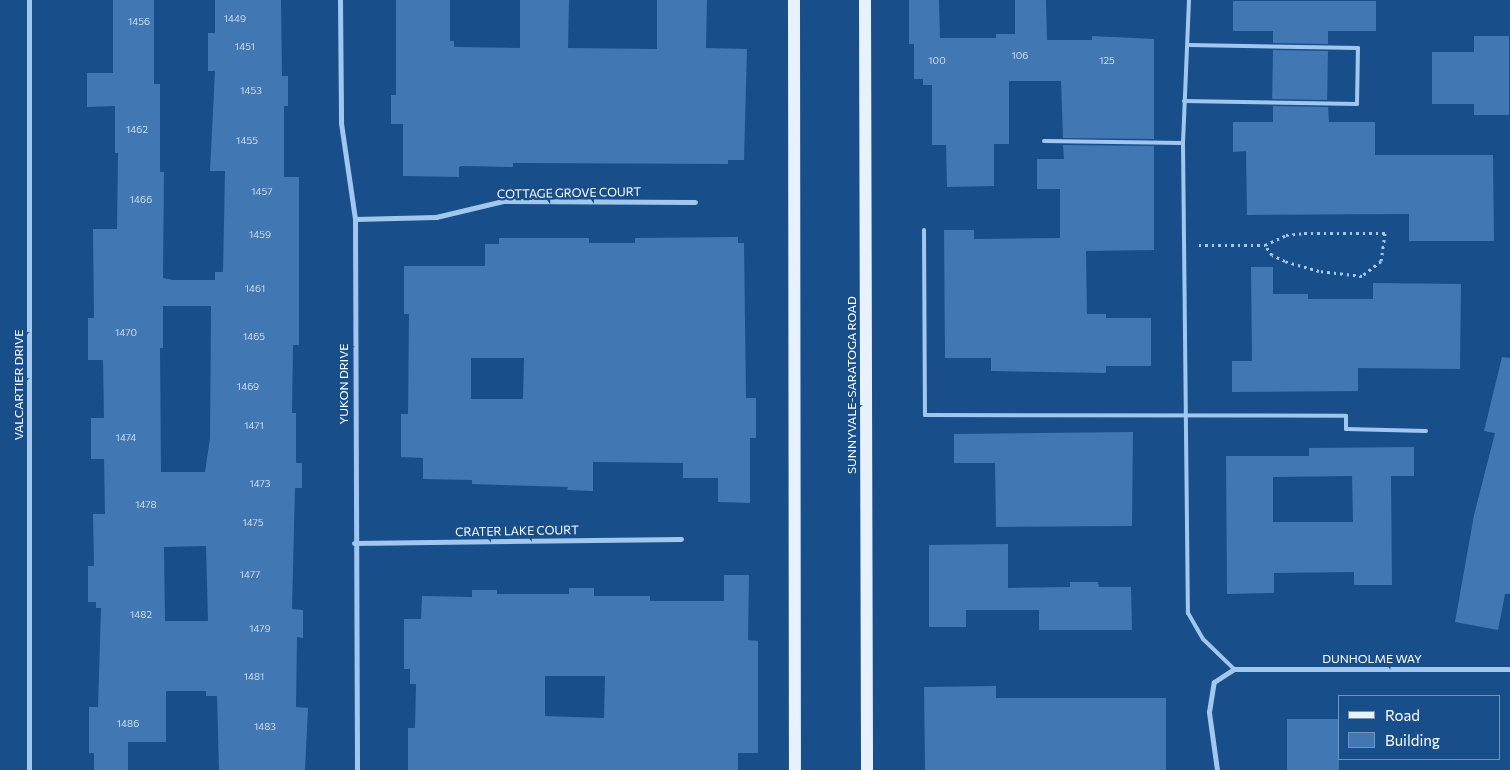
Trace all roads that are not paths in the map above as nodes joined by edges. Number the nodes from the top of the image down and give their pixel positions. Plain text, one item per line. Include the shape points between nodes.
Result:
1 (29, 0) edge
2 (340, 0) edge
3 (794, 0) edge
4 (865, 0) edge
5 (1189, 0) edge
6 (1189, 45) junction
7 (1184, 101) junction
8 (1044, 141) dead end
9 (1183, 143) junction
10 (695, 202) dead end
11 (355, 219) junction
12 (924, 230) dead end
13 (1186, 416) junction
14 (1426, 431) dead end
15 (680, 539) dead end
16 (354, 543) junction
17 (1234, 669) junction
18 (1510, 669) edge
19 (30, 770) edge
20 (357, 770) edge
21 (796, 770) edge
22 (867, 770) edge
23 (1217, 770) edge

1 - 19 street, VALCARTIER DRIVE
2 - 11 street, YUKON DRIVE via 341,123
3 - 21 main road
4 - 22 main road, SUNNYVALE-SARATOGA ROAD
5 - 6 lane
6 - 7 lane
6 - 7 lane via 1358,48 1357,104
7 - 9 lane
8 - 9 lane
9 - 13 lane
10 - 11 street, COTTAGE GROVE COURT via 503,201 436,217
11 - 16 street, YUKON DRIVE
12 - 13 lane via 925,415
13 - 14 lane via 1346,416 1346,429
13 - 17 lane via 1188,613 1203,639
15 - 16 street, CRATER LAKE COURT
16 - 20 street, YUKON DRIVE
17 - 18 street, DUNHOLME WAY
17 - 23 street via 1214,682 1209,712

